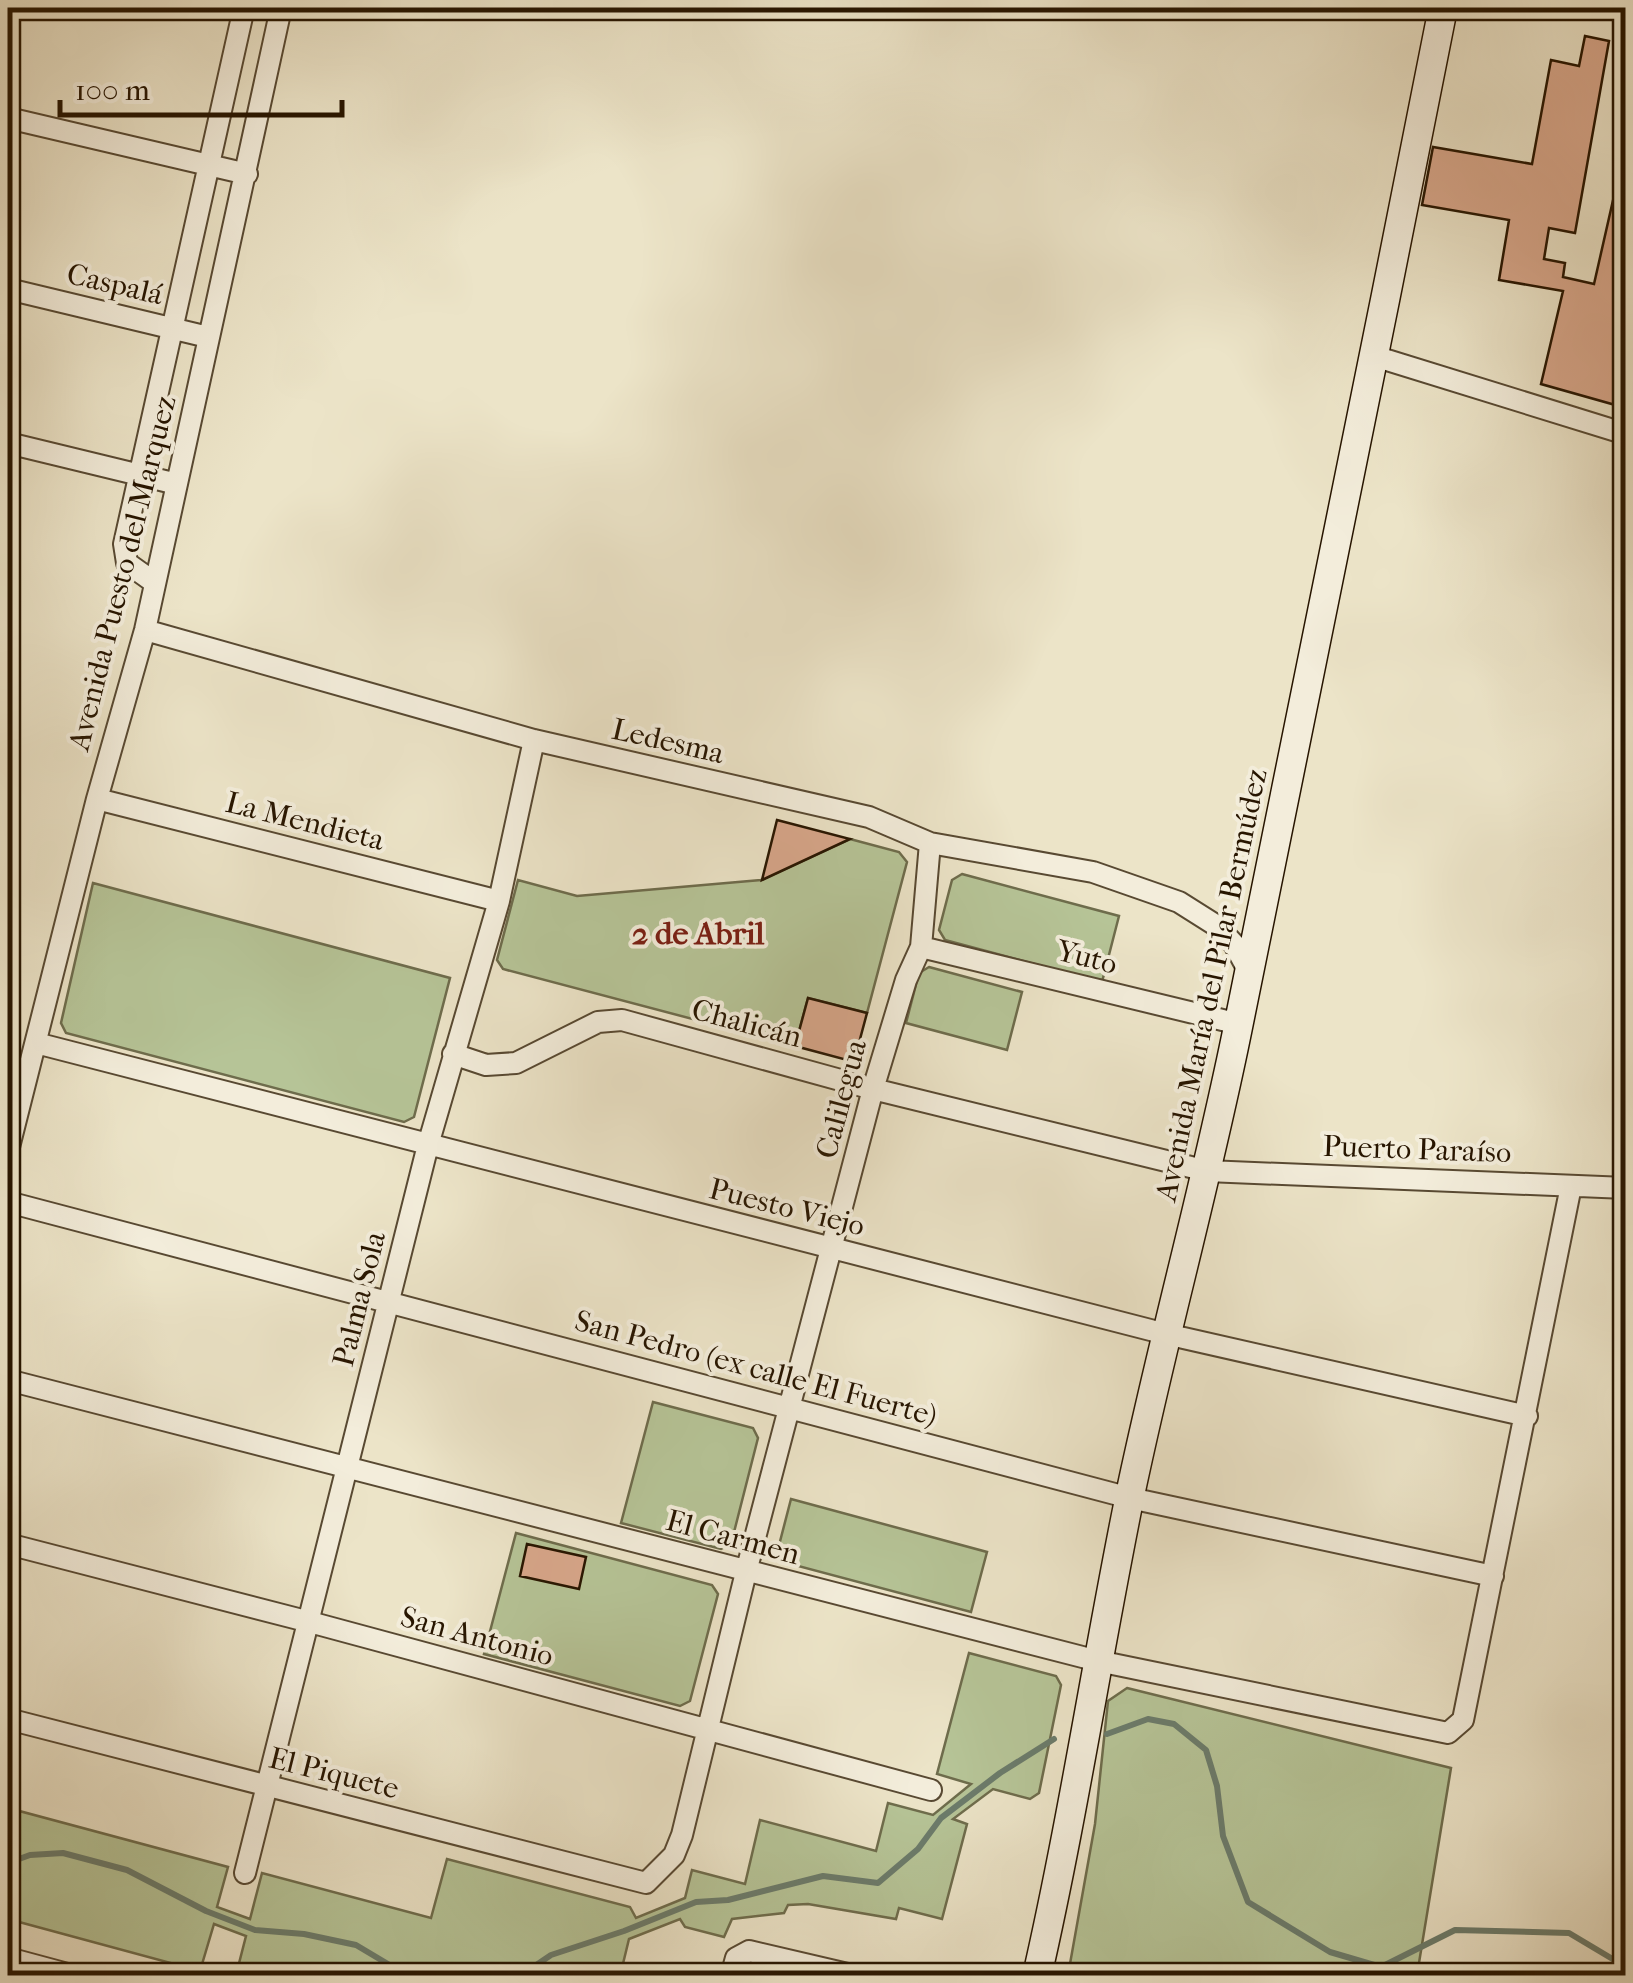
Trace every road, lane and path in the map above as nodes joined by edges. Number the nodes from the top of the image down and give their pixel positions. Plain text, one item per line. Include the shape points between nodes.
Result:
1 (244, 8) edge
2 (255, 8) edge
3 (1443, 8) edge
4 (279, 10) edge
5 (8, 118) edge
6 (209, 165) junction
7 (247, 174) junction
8 (8, 289) edge
9 (172, 328) junction
10 (208, 337) junction
11 (1374, 356) junction
12 (1626, 434) edge
13 (8, 443) edge
14 (140, 474) junction
15 (178, 484) junction
16 (155, 583) junction
17 (144, 630) junction
18 (534, 740) junction
19 (96, 799) junction
20 (930, 843) junction
21 (499, 901) junction
22 (921, 947) junction
23 (1248, 970) junction
24 (1239, 1024) junction
25 (36, 1043) junction
26 (453, 1054) junction
27 (873, 1089) junction
28 (428, 1145) junction
29 (8, 1151) edge
30 (1207, 1171) junction
31 (1571, 1186) junction
32 (1626, 1188) edge
33 (8, 1202) edge
34 (831, 1249) junction
35 (389, 1301) junction
36 (1166, 1334) junction
37 (8, 1380) edge
38 (789, 1408) junction
39 (1527, 1416) junction
40 (348, 1465) junction
41 (1130, 1498) junction
42 (8, 1544) edge
43 (746, 1572) junction
44 (1492, 1576) junction
45 (306, 1621) junction
46 (1098, 1661) junction
47 (8, 1718) edge
48 (709, 1731) junction
49 (265, 1786) junction
50 (931, 1790) dead end
51 (245, 1873) dead end
52 (646, 1883) joint
53 (8, 1958) edge
54 (733, 1967) edge
55 (75, 1976) edge
56 (856, 1976) edge
57 (1037, 1976) edge

1 - 6 street
2 - 4 street
3 - 11 street, Avenida María del Pilar Bermúdez
4 - 7 street, Avenida Puesto del Marquez
5 - 6 street
6 - 7 street
6 - 9 street
7 - 10 street, Avenida Puesto del Marquez
8 - 9 street, Caspalá
9 - 10 street, Caspalá
9 - 14 street
10 - 15 street, Avenida Puesto del Marquez
11 - 12 street
11 - 23 street, Avenida María del Pilar Bermúdez
13 - 14 street
14 - 15 street
14 - 16 street via 126,563
15 - 16 street, Avenida Puesto del Marquez
16 - 17 street, Avenida Puesto del Marquez
17 - 18 street, Ledesma
17 - 19 street, Avenida Puesto del Marquez
18 - 20 street, Ledesma via 869,818
18 - 21 street, Palma Sola
19 - 21 street, La Mendieta
19 - 25 street, Avenida Puesto del Marquez
20 - 22 street, Calilegua
20 - 23 street, Ledesma via 1093,872 1179,902 1217,926
21 - 26 street, Palma Sola
22 - 24 street, Yuto
22 - 27 street, Calilegua
23 - 24 street, Avenida María del Pilar Bermúdez
24 - 30 street, Avenida María del Pilar Bermúdez
25 - 28 street, Puesto Viejo
25 - 29 street, Avenida Puesto del Marquez
26 - 27 street, Chalicán via 486,1065 516,1063 598,1022 622,1020
26 - 28 street, Palma Sola
27 - 30 street, Chalicán
27 - 34 street, Calilegua
28 - 34 street, Puesto Viejo
28 - 35 street, Palma Sola
30 - 31 street, Puerto Paraíso
30 - 36 street, Avenida María del Pilar Bermúdez
31 - 32 street, Puerto Paraíso
31 - 39 street
33 - 35 street, San Pedro (ex calle El Fuerte)
34 - 36 street, Puesto Viejo
34 - 38 street, Calilegua
35 - 38 street, San Pedro (ex calle El Fuerte)
35 - 40 street, Palma Sola
36 - 39 street, Puesto Viejo
36 - 41 street, Avenida María del Pilar Bermúdez
37 - 40 street, El Carmen
38 - 41 street, San Pedro (ex calle El Fuerte)
38 - 43 street, Calilegua
39 - 44 street
40 - 43 street, El Carmen
40 - 45 street, Palma Sola
41 - 44 street, San Pedro (ex calle El Fuerte)
41 - 46 street, Avenida María del Pilar Bermúdez
42 - 45 street, San Antonio
43 - 46 street, El Carmen
43 - 48 street, Calilegua
44 - 46 street, El Carmen via 1463,1720 1448,1733
45 - 48 street, San Antonio
45 - 49 street, Palma Sola
46 - 57 street, Avenida María del Pilar Bermúdez
47 - 49 street, El Piquete
48 - 50 street, San Antonio
48 - 52 street, Calilegua via 674,1855
49 - 51 street, Palma Sola
49 - 52 street, El Piquete
53 - 55 street
54 - 56 street via 749,1951

